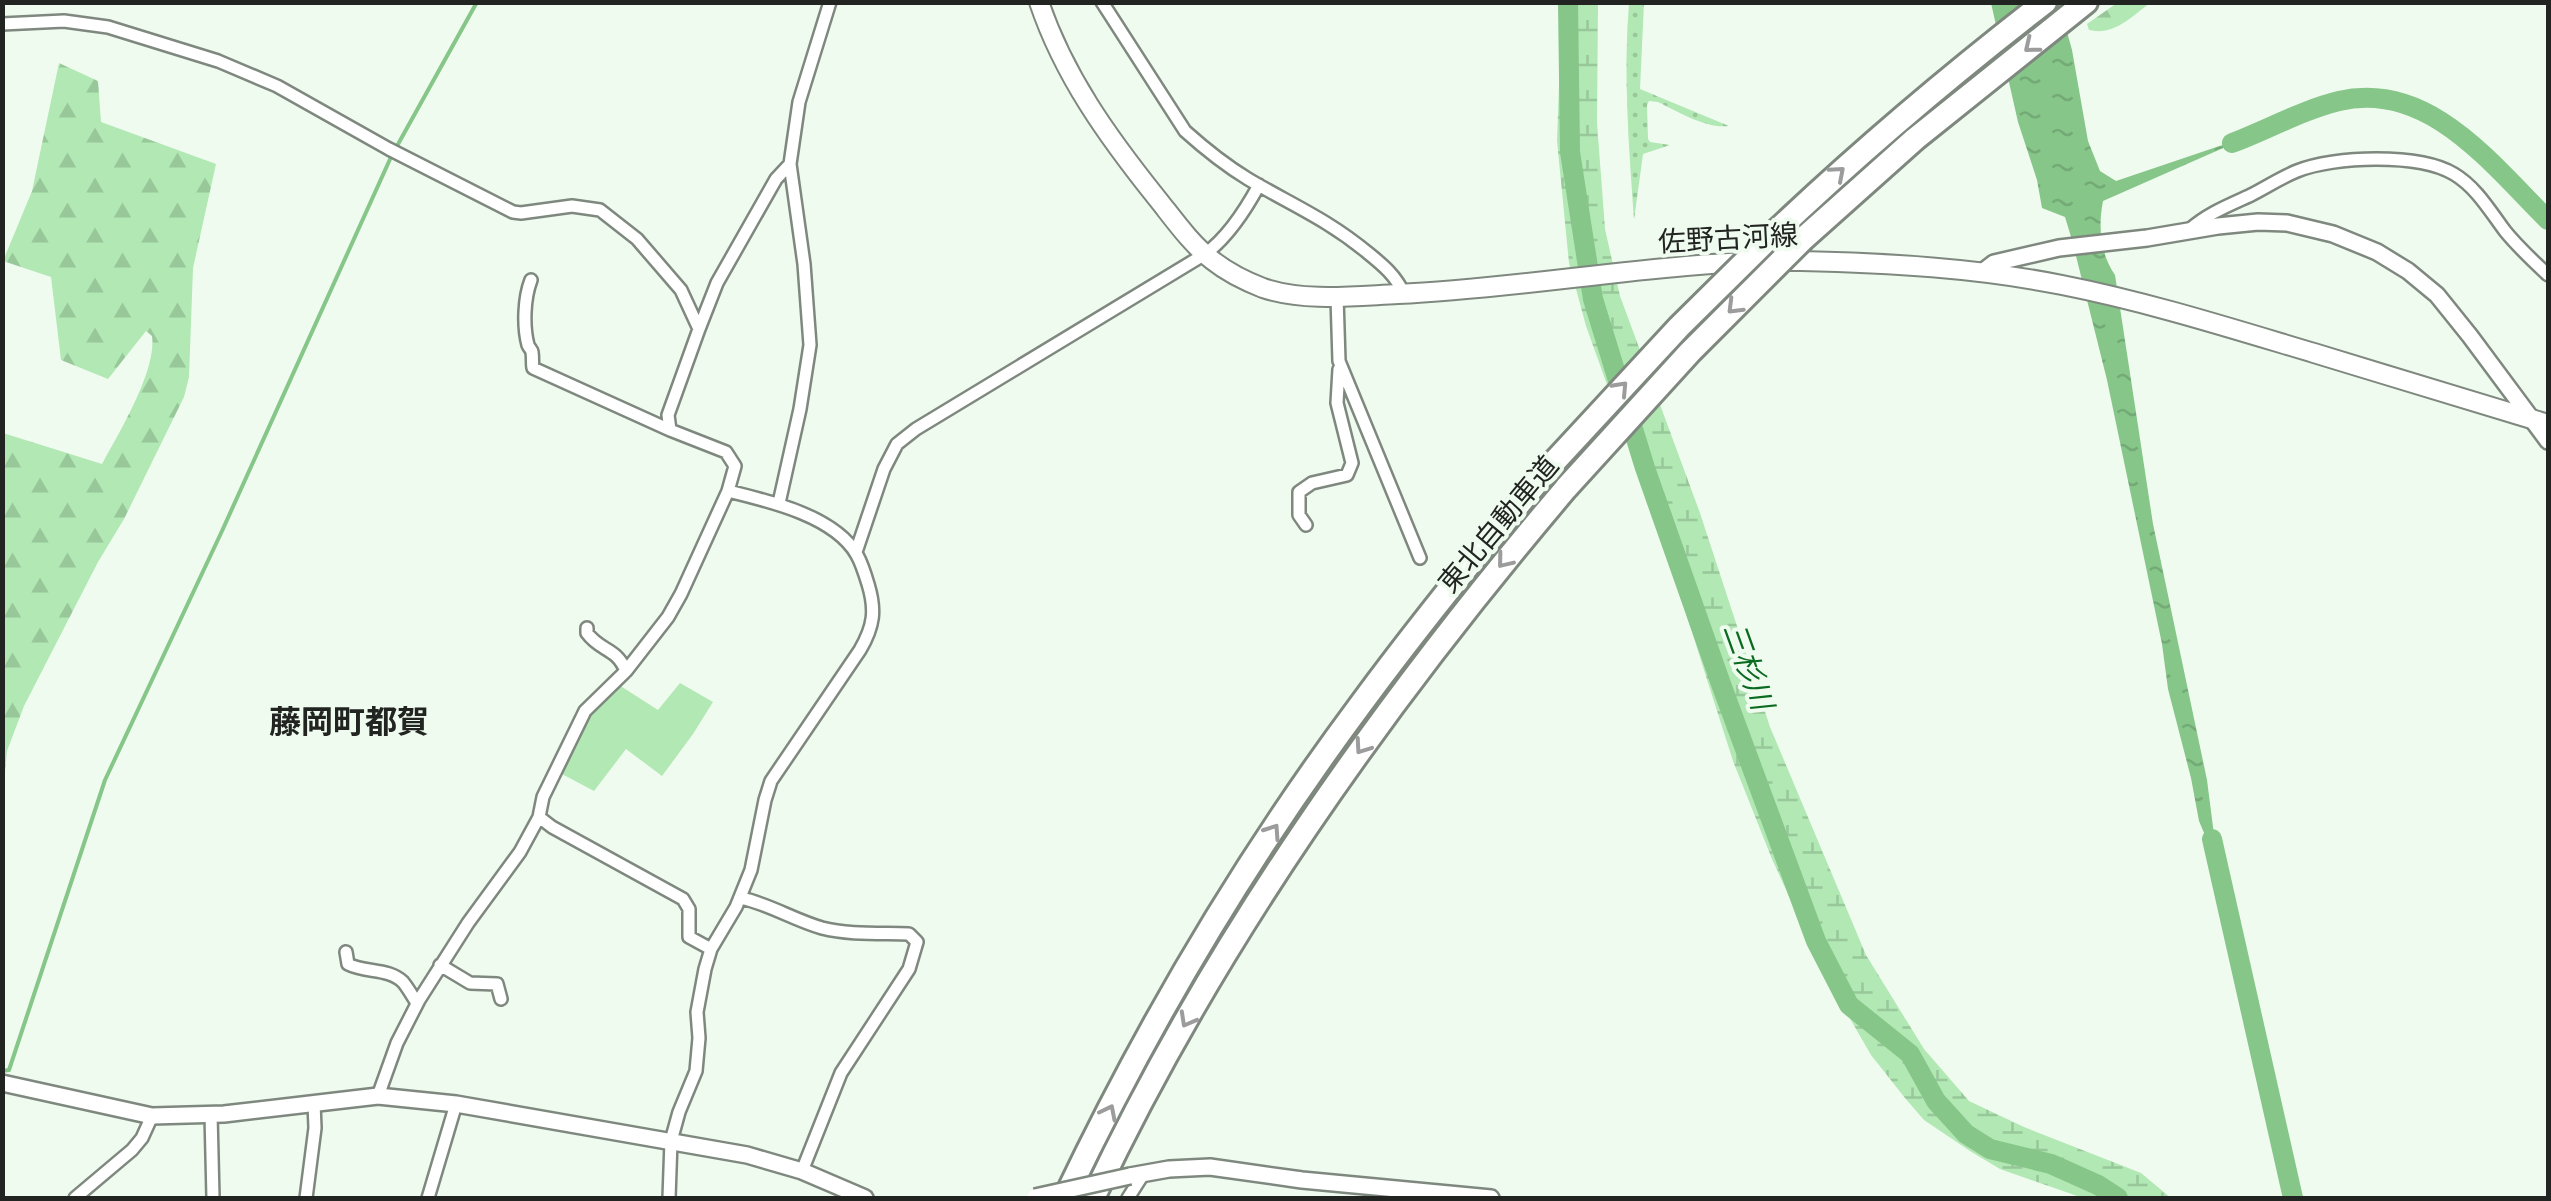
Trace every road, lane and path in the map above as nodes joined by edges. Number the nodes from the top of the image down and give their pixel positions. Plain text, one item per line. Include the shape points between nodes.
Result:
1 (830, 2) edge
2 (1039, 2) edge
3 (1102, 2) edge
4 (2044, 2) edge
5 (2083, 5) edge
6 (2, 24) edge
7 (790, 164) junction
8 (1258, 185) junction
9 (2189, 230) junction
10 (1205, 254) junction
11 (1982, 274) junction
12 (2548, 275) edge
13 (531, 280) dead end
14 (1404, 294) junction
15 (1337, 297) junction
16 (699, 330) junction
17 (1339, 361) junction
18 (2540, 421) edge
19 (670, 430) junction
20 (2548, 441) edge
21 (728, 491) junction
22 (779, 503) junction
23 (1306, 525) dead end
24 (856, 552) junction
25 (1420, 558) dead end
26 (587, 628) dead end
27 (626, 671) junction
28 (539, 817) junction
29 (740, 898) junction
30 (711, 949) junction
31 (346, 952) dead end
32 (440, 965) junction
33 (501, 998) dead end
34 (417, 1003) junction
35 (2, 1083) edge
36 (378, 1096) junction
37 (314, 1104) junction
38 (456, 1104) junction
39 (211, 1114) junction
40 (152, 1116) junction
41 (671, 1142) junction
42 (802, 1171) junction
43 (1137, 1174) junction
44 (77, 1198) edge
45 (213, 1198) edge
46 (306, 1198) edge
47 (428, 1198) edge
48 (668, 1198) edge
49 (865, 1198) edge
50 (1028, 1198) edge
51 (1065, 1198) edge
52 (1093, 1198) edge
53 (1128, 1198) edge
54 (1492, 1198) edge

1 - 7 street via 799,102
2 - 10 main road, 佐野古河線 via 1099,123
3 - 8 street via 1186,130
51 -> 4 highway, 東北自動車道, bridge via 1167,1004 1255,859 1422,623 1678,326 1826,184
5 -> 52 highway, 東北自動車道, bridge via 1915,139 1804,239 1567,486 1380,721 1268,886
6 - 16 street via 64,21 174,47 277,86 513,212 600,210 637,239 681,290
7 - 16 street via 716,284
7 - 22 street via 810,344
8 - 10 street
8 - 14 street via 1343,232 1394,275
9 - 11 street via 2072,246 1994,263
9 - 12 street via 2205,216 2320,164 2417,163 2467,184
9 - 18 street via 2287,224 2376,252 2436,295
10 - 15 main road, 佐野古河線 via 1268,290
10 - 24 street via 897,444
11 - 14 main road, 佐野古河線 via 1871,264 1712,263
11 - 18 main road, 佐野古河線 via 2176,311
13 - 19 street via 524,317 533,368
14 - 15 main road, 佐野古河線
15 - 17 street
16 - 19 street via 668,415
17 - 23 street via 1337,403 1352,464 1347,475 1299,492
17 - 25 street
18 - 20 street
19 - 21 street via 726,452 735,466
21 - 22 street
21 - 27 street via 674,605
22 - 24 street via 840,535
24 - 29 street via 875,611 870,633 771,781
26 - 27 street
27 - 28 street via 586,711 542,797
28 - 30 street via 683,899 689,936
28 - 32 street
29 - 30 street
29 - 42 street via 828,930 908,934 917,942 908,969 841,1073
30 - 41 street via 697,1012 696,1071
31 - 34 street via 356,968 402,980
32 - 33 street via 470,982 497,984
32 - 34 street
34 - 36 street
35 - 40 street
36 - 37 street
36 - 38 street
37 - 39 street
37 - 46 street
38 - 41 street
38 - 47 street
39 - 40 street
39 - 45 street
40 - 44 street via 132,1150
41 - 42 street
41 - 48 street
42 - 49 street
43 - 50 street, bridge
43 - 53 street
43 - 54 street via 1210,1167

